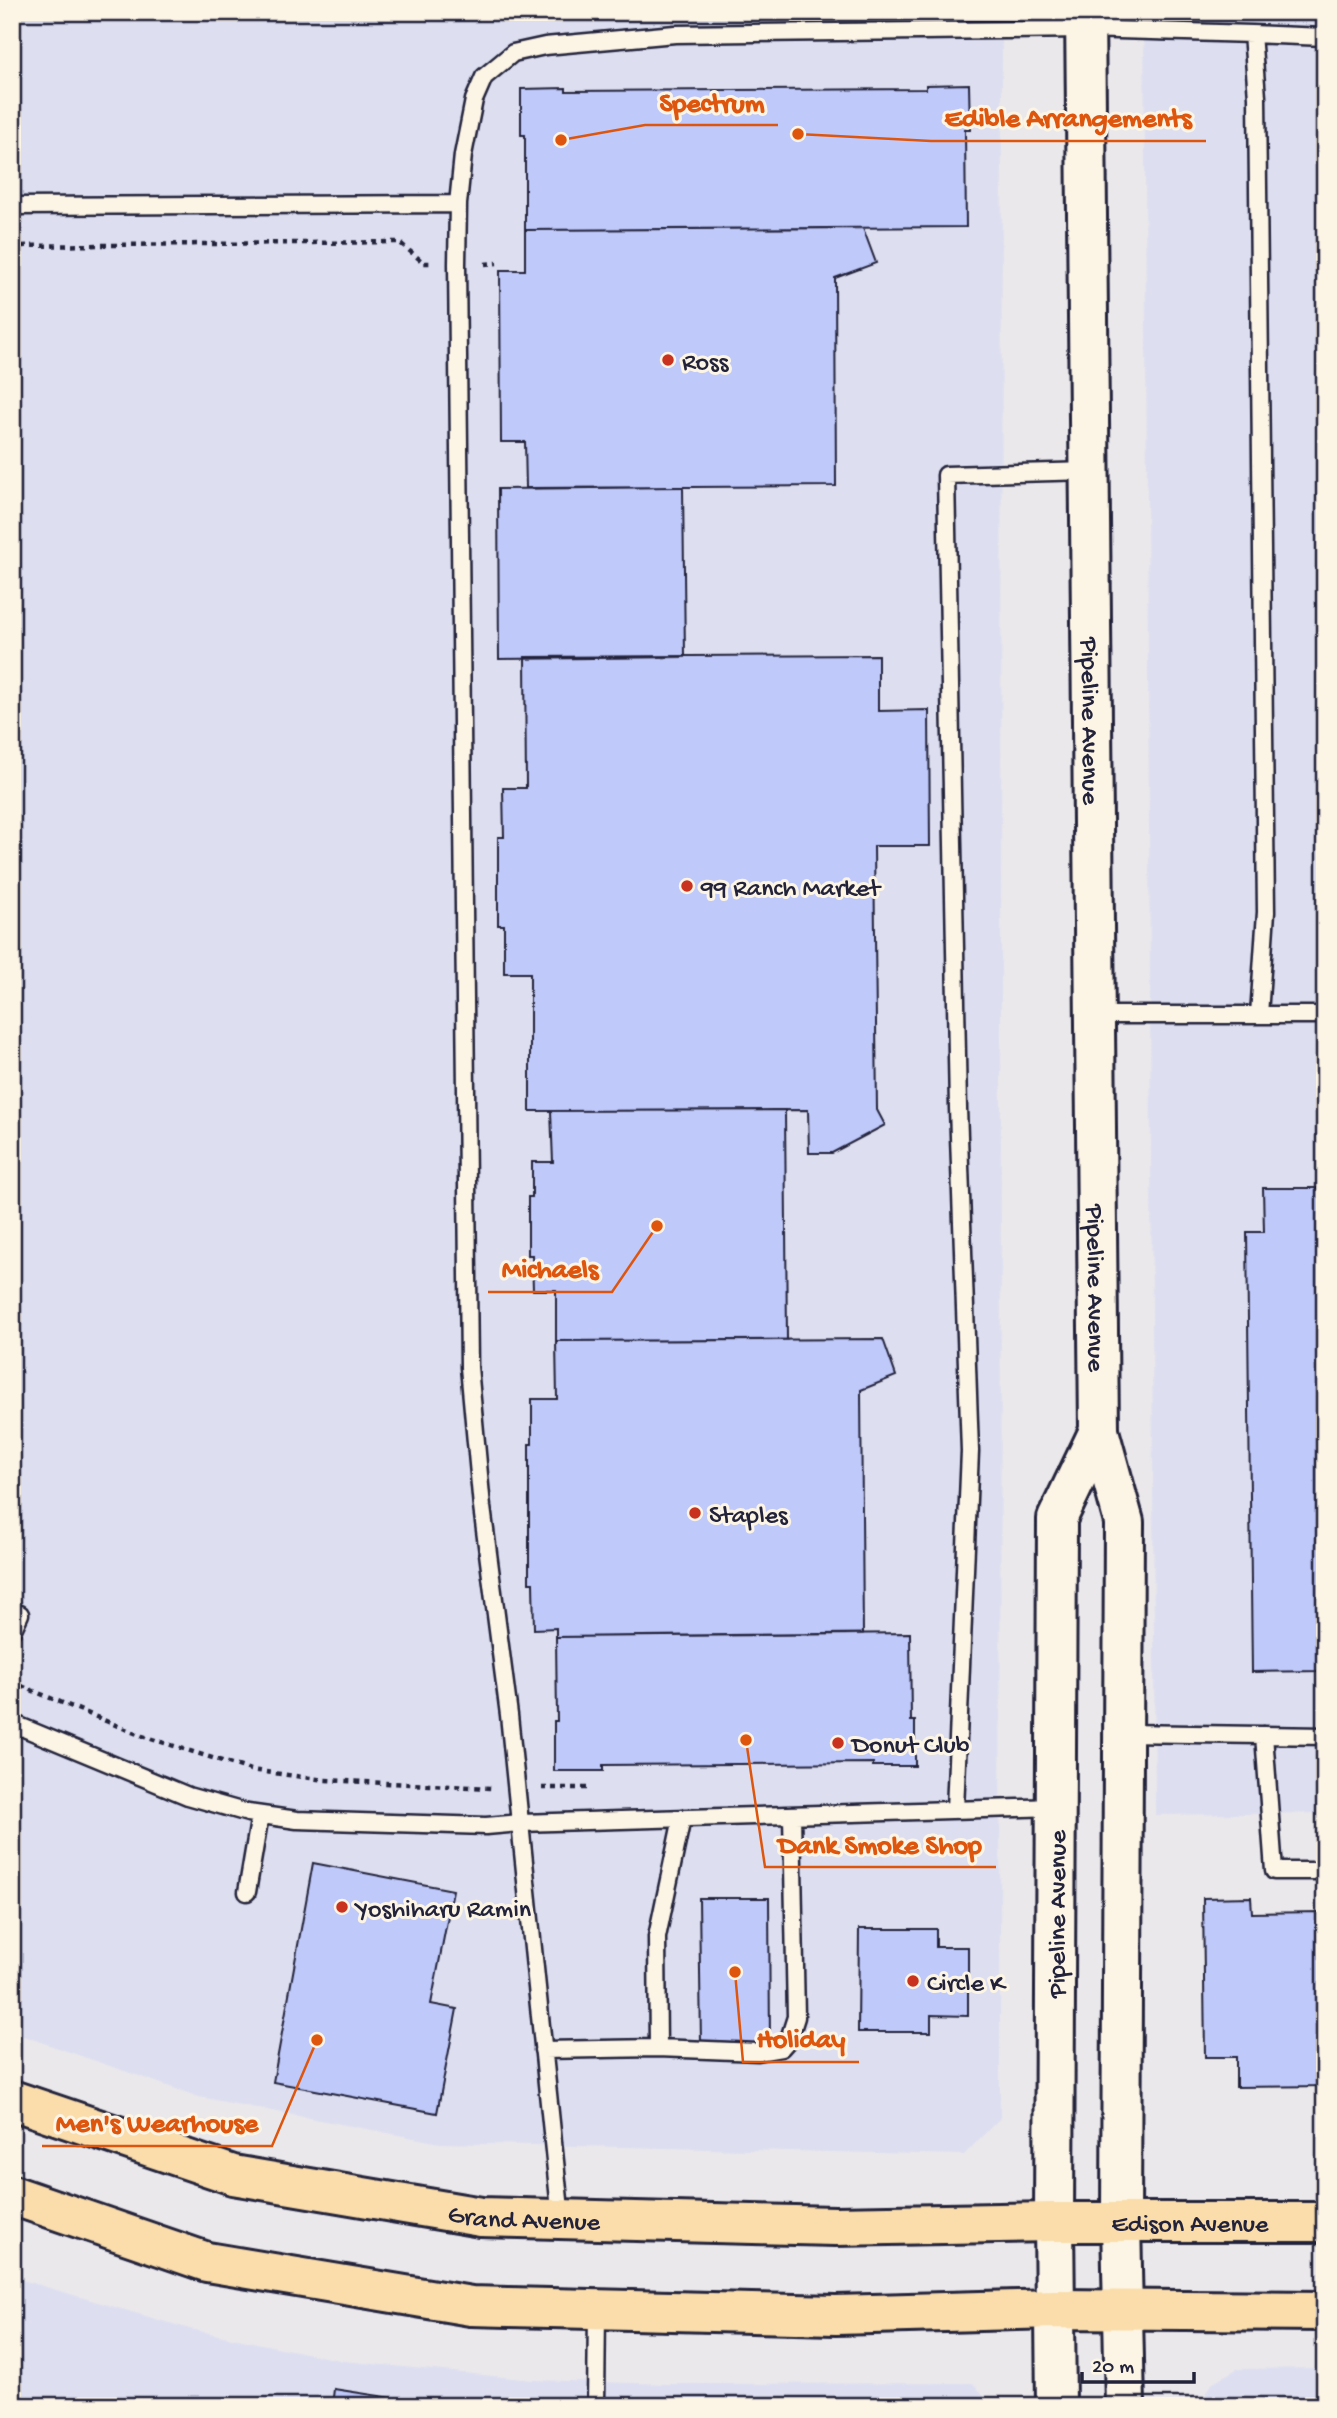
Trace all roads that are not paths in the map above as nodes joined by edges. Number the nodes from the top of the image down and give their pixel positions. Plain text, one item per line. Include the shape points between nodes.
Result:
1 (1085, 21) edge
2 (1252, 34) junction
3 (1325, 37) edge
4 (458, 204) junction
5 (12, 206) edge
6 (1090, 471) junction
7 (1095, 1015) junction
8 (1259, 1015) junction
9 (1325, 1015) edge
10 (1098, 1431) junction
11 (20, 1614) dead end
12 (12, 1631) edge
13 (12, 1723) edge
14 (1123, 1733) junction
15 (1264, 1735) junction
16 (1325, 1736) edge
17 (1055, 1807) junction
18 (955, 1810) junction
19 (260, 1815) junction
20 (792, 1815) junction
21 (682, 1818) junction
22 (520, 1823) junction
23 (1325, 1871) edge
24 (247, 1892) dead end
25 (658, 2048) junction
26 (543, 2050) junction
27 (12, 2100) edge
28 (12, 2195) edge
29 (561, 2219) junction
30 (1054, 2222) junction
31 (1121, 2222) junction
32 (1325, 2222) edge
33 (597, 2309) junction
34 (1055, 2309) junction
35 (1124, 2310) junction
36 (1325, 2311) edge
37 (596, 2406) edge
38 (1056, 2406) edge
39 (1125, 2406) edge

1 - 2 lane
1 - 4 lane via 676,34 513,53 484,77 474,100
1 - 6 main road, Pipeline Avenue
2 - 3 lane
2 - 8 lane via 1257,97 1266,912
4 - 5 lane
4 - 22 lane via 469,1367
6 - 7 main road, Pipeline Avenue
6 - 18 lane via 946,475 958,1108 970,1451
7 - 8 lane
7 - 10 main road, Pipeline Avenue
8 - 9 lane
10 - 14 main road, Pipeline Avenue via 1124,1522
10 - 17 main road, Pipeline Avenue via 1057,1519
11 - 12 lane
13 - 19 lane via 188,1796
14 - 15 lane
14 - 31 main road, Pipeline Avenue
15 - 16 lane
15 - 23 lane via 1273,1871
17 - 18 lane
17 - 30 main road, Pipeline Avenue
18 - 20 lane
19 - 22 lane via 486,1826
19 - 24 lane
20 - 21 lane
20 - 25 lane via 796,2017 789,2039 781,2048 758,2052
21 - 22 lane
21 - 25 lane via 657,1937
22 - 26 lane
25 - 26 lane
26 - 29 lane
27 - 29 main road, Grand Avenue via 233,2175 481,2217
28 - 33 main road via 207,2262 471,2306
29 - 30 main road, Grand Avenue via 835,2225
30 - 31 main road, Edison Avenue
30 - 34 main road, Pipeline Avenue
31 - 32 main road, Edison Avenue
31 - 35 main road, Pipeline Avenue
33 - 34 main road via 836,2315
33 - 37 lane
34 - 35 main road
34 - 38 main road, Pipeline Avenue
35 - 36 main road
35 - 39 main road, Pipeline Avenue

